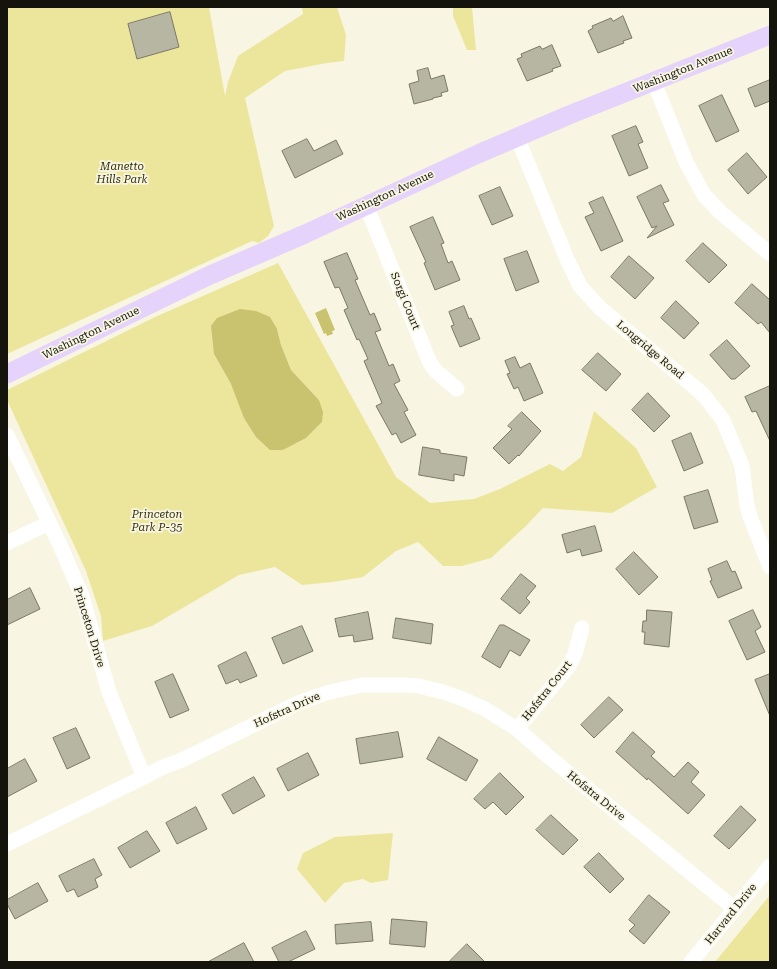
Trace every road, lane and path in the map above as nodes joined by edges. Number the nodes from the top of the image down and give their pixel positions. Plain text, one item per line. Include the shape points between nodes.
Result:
1 (770, 36) edge
2 (654, 82) junction
3 (517, 137) junction
4 (366, 205) junction
5 (770, 254) edge
6 (7, 374) edge
7 (457, 389) dead end
8 (7, 435) edge
9 (49, 523) junction
10 (7, 543) edge
11 (770, 567) edge
12 (582, 628) dead end
13 (517, 729) junction
14 (144, 777) junction
15 (7, 844) edge
16 (770, 866) edge
17 (735, 909) junction
18 (691, 962) edge

1 - 2 main road, Washington Avenue
2 - 3 main road, Washington Avenue
2 - 5 street via 686,162 704,195 720,212
3 - 4 main road, Washington Avenue
3 - 11 street, Longridge Road via 580,286 600,308 699,391 723,420 742,466 747,506
4 - 6 main road, Washington Avenue via 208,276
4 - 7 street, Sorgi Court via 430,363
8 - 9 street, Princeton Drive
9 - 10 street
9 - 14 street, Princeton Drive via 82,596 109,692
12 - 13 street, Hofstra Court via 569,666
13 - 14 street, Hofstra Drive via 485,709 442,692 419,686 362,685 326,693 298,703
13 - 17 street, Hofstra Drive
14 - 15 street, Hofstra Drive
16 - 17 street, Harvard Drive
17 - 18 street, Harvard Drive

